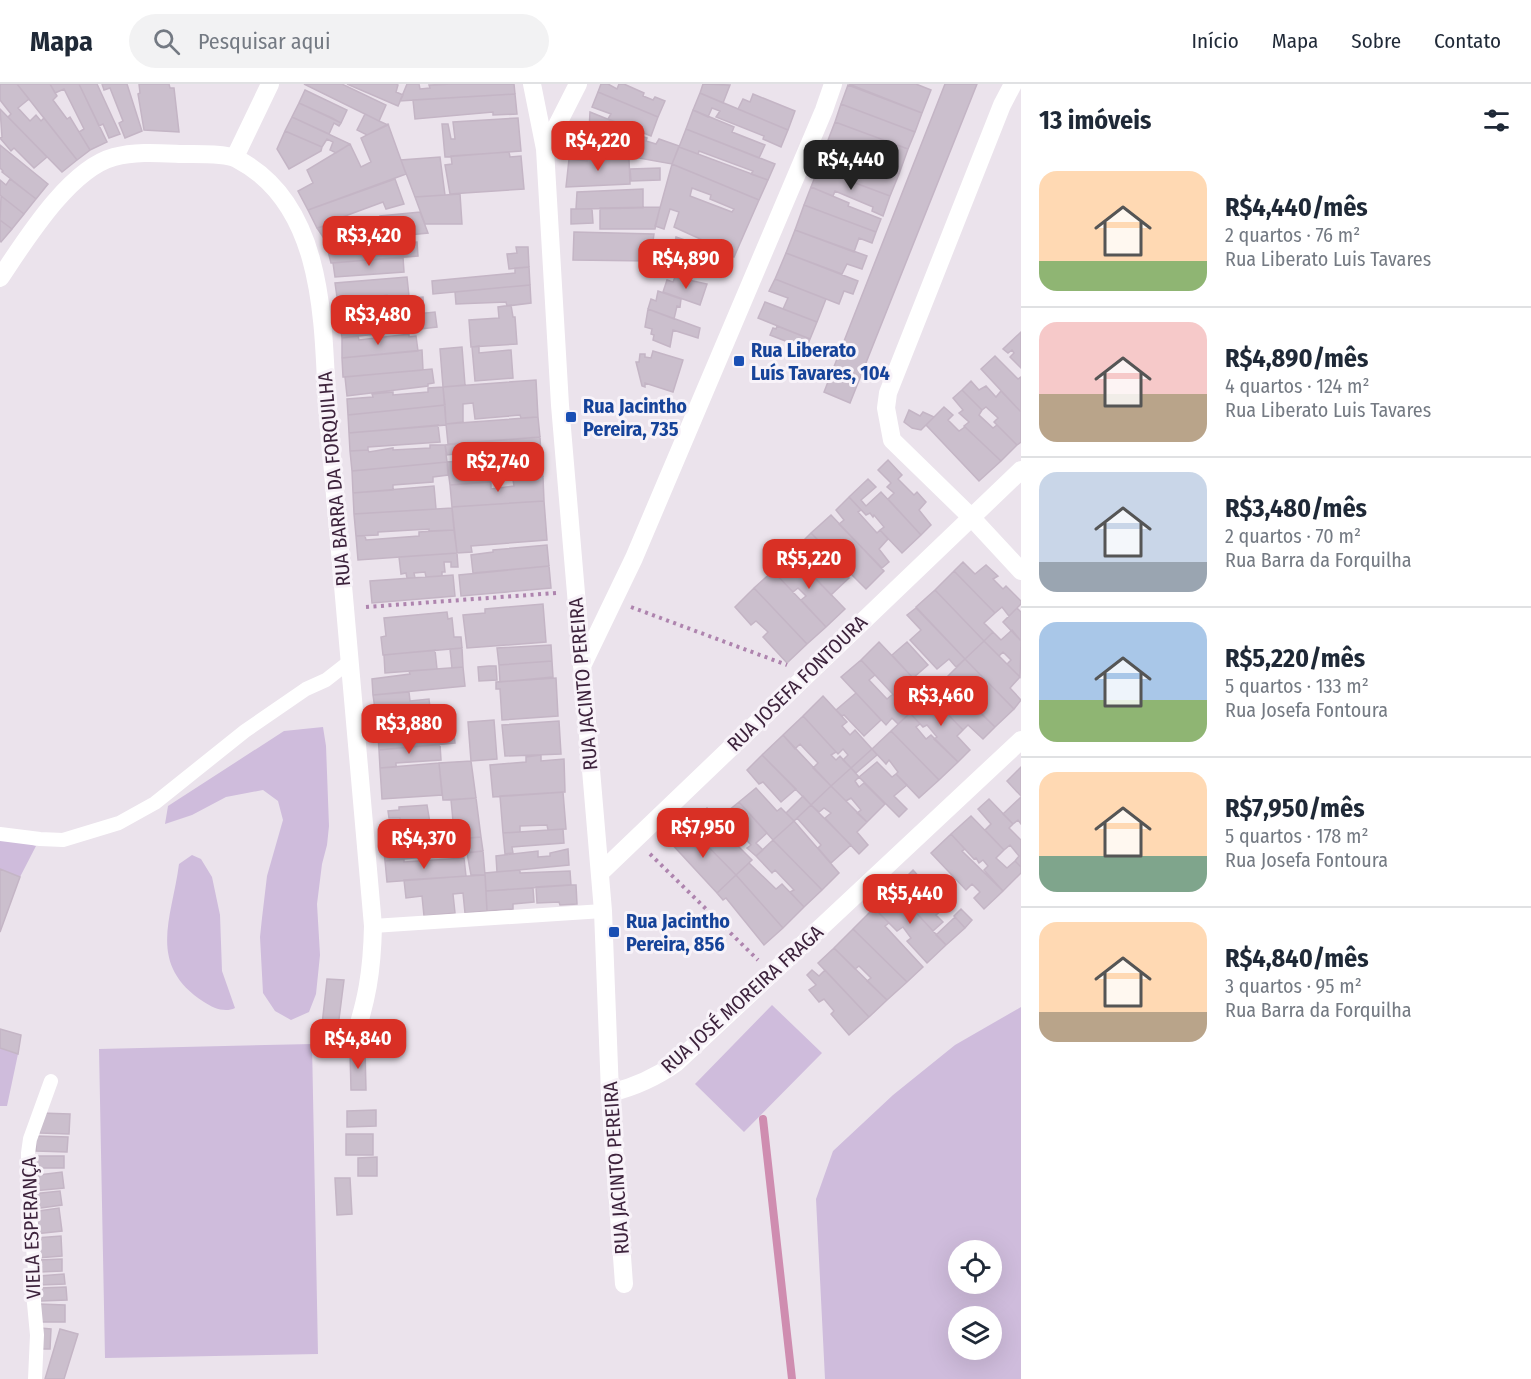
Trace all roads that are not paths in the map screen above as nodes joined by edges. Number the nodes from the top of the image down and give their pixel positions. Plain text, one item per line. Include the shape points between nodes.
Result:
1 (270, 84) edge
2 (532, 84) edge
3 (578, 84) edge
4 (833, 84) edge
5 (1013, 84) edge
6 (545, 149) junction
7 (235, 157) junction
8 (0, 278) edge
9 (1021, 470) edge
10 (971, 517) junction
11 (1021, 571) edge
12 (349, 663) junction
13 (581, 667) junction
14 (1021, 740) edge
15 (0, 834) edge
16 (600, 873) junction
17 (603, 911) junction
18 (373, 926) junction
19 (352, 1045) dead end
20 (51, 1080) dead end
21 (610, 1093) junction
22 (624, 1284) dead end
23 (35, 1379) edge

1 - 7 street
2 - 6 street, RUA JACINTO PEREIRA
3 - 6 street
4 - 13 street via 634,558
5 - 10 street via 888,393 886,408 892,440
6 - 13 street, RUA JACINTO PEREIRA
7 - 8 street via 146,153 114,157 89,169 34,228
7 - 12 street, RUA BARRA DA FORQUILHA via 262,176 279,195 305,242 315,271 323,317
9 - 10 street, RUA JOSEFA FONTOURA
10 - 11 street
10 - 16 street, RUA JOSEFA FONTOURA
12 - 15 lane via 245,731 155,803 119,823 63,840
12 - 18 street, RUA BARRA DA FORQUILHA
13 - 16 street, RUA JACINTO PEREIRA
14 - 21 street, RUA JOSÉ MOREIRA FRAGA via 676,1063 657,1077
16 - 17 street, RUA JACINTO PEREIRA
17 - 18 lane
17 - 21 street, RUA JACINTO PEREIRA
18 - 19 street, RUA BARRA DA FORQUILHA via 365,1006
20 - 23 lane, VIELA ESPERANÇA via 28,1153 37,1335
21 - 22 street, RUA JACINTO PEREIRA

